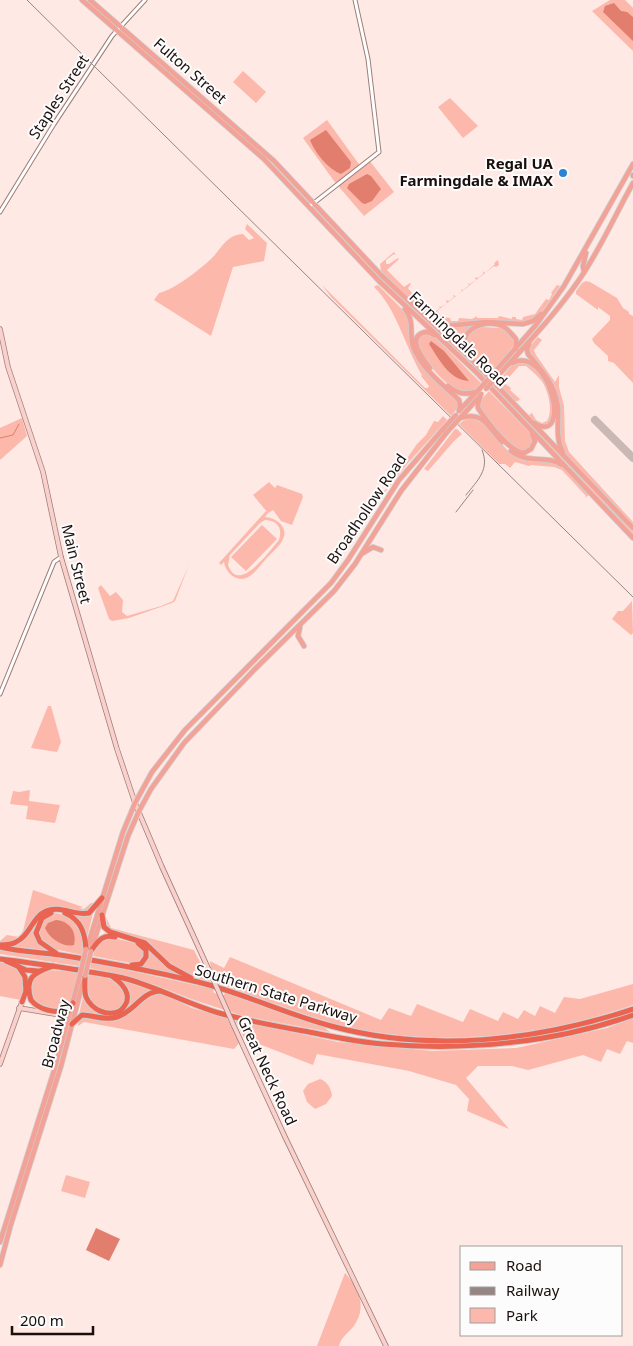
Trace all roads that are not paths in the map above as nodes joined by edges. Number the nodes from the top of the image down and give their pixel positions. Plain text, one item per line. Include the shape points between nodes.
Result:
1 (82, 0) edge
2 (90, 0) edge
3 (145, 0) edge
4 (355, 0) edge
5 (118, 29) junction
6 (264, 159) joint
7 (274, 161) joint
8 (633, 164) edge
9 (633, 183) edge
10 (314, 203) junction
11 (310, 206) junction
12 (0, 212) edge
13 (588, 246) junction
14 (347, 247) junction
15 (373, 267) junction
16 (584, 272) junction
17 (570, 277) junction
18 (393, 295) junction
19 (555, 301) junction
20 (422, 314) junction
21 (0, 329) edge
22 (532, 338) junction
23 (450, 346) junction
24 (516, 348) junction
25 (508, 364) junction
26 (485, 374) junction
27 (494, 377) junction
28 (479, 393) junction
29 (496, 394) junction
30 (458, 415) junction
31 (527, 417) junction
32 (445, 431) junction
33 (568, 460) junction
34 (573, 474) junction
35 (633, 528) edge
36 (633, 538) edge
37 (381, 550) dead end
38 (360, 555) junction
39 (61, 557) junction
40 (301, 625) junction
41 (304, 646) dead end
42 (0, 694) edge
43 (135, 803) junction
44 (138, 811) junction
45 (102, 898) junction
46 (102, 915) junction
47 (0, 946) edge
48 (89, 950) junction
49 (59, 955) junction
50 (0, 959) edge
51 (121, 965) junction
52 (18, 966) junction
53 (54, 966) junction
54 (39, 971) junction
55 (83, 975) junction
56 (111, 975) junction
57 (200, 983) junction
58 (26, 991) junction
59 (164, 992) junction
60 (22, 1002) joint
61 (73, 1003) junction
62 (19, 1008) junction
63 (633, 1010) edge
64 (39, 1012) junction
65 (68, 1012) junction
66 (61, 1015) junction
67 (633, 1015) edge
68 (70, 1025) junction
69 (0, 1064) edge
70 (38, 1132) junction
71 (0, 1242) edge
72 (0, 1265) edge
73 (386, 1346) edge

1 - 5 main road, Fulton Street
2 - 5 main road, Fulton Street
3 - 5 street, Staples Street
4 - 10 street via 368,60 379,152
5 - 6 main road, Fulton Street
5 - 7 main road, Fulton Street
5 - 12 street, Staples Street
6 - 11 main road, Farmingdale Road
7 - 10 main road, Farmingdale Road
8 - 13 main road, Broadhollow Road
9 - 16 main road, Broadhollow Road
10 - 11 street
10 - 15 main road, Farmingdale Road
11 - 14 main road, Farmingdale Road
13 - 16 main road via 582,266
13 - 17 main road, Broadhollow Road
14 - 15 main road via 367,266
14 - 18 main road, Farmingdale Road
15 - 20 main road, Farmingdale Road
16 - 17 main road
16 - 22 main road, Broadhollow Road via 559,308
17 - 19 main road, Broadhollow Road
18 - 23 main road, Farmingdale Road
18 - 30 main road via 410,316 416,353 431,374 459,400
19 - 20 main road via 535,320 523,324 486,322 446,326
19 - 24 main road, Broadhollow Road
20 - 26 main road, Farmingdale Road
21 - 39 main road, Main Street via 13,384 43,472
22 - 25 main road, Broadhollow Road
22 - 33 main road via 527,352 546,374 553,388 558,409 558,441
23 - 28 main road via 429,332 422,333 416,340 417,348 429,366 452,389 462,395
23 - 29 main road, Farmingdale Road
24 - 26 main road via 516,339 503,327 483,325 472,329 465,338 465,348
24 - 27 main road, Broadhollow Road
25 - 27 main road, Broadhollow Road
25 - 31 main road via 519,360 532,363 551,391 555,412 552,422 540,426
26 - 31 main road, Farmingdale Road
27 - 28 main road, Broadhollow Road, bridge
28 - 29 main road via 478,408 501,437 517,452 529,451 534,445 533,435
28 - 30 main road, Broadhollow Road
29 - 34 main road, Farmingdale Road
30 - 32 main road, Broadhollow Road, bridge
30 - 34 main road via 479,417 515,454 528,459 554,461
31 - 33 main road, Farmingdale Road
32 - 38 main road, Broadhollow Road
32 - 43 main road, Broadhollow Road via 399,480 331,583 185,730 152,772
33 - 35 main road, Farmingdale Road
34 - 36 main road, Farmingdale Road
37 - 38 main road via 371,547
38 - 40 main road, Broadhollow Road via 337,588
39 - 42 street via 54,562
39 - 43 main road, Main Street
40 - 41 main road via 298,635
40 - 44 main road, Broadhollow Road via 184,743
43 - 44 main road, Great Neck Road
43 - 45 main road, Broadway
44 - 46 main road, Broadway
44 - 73 main road, Great Neck Road, bridge via 234,1027
45 - 47 highway via 89,913 53,909 44,912 21,939
45 - 48 main road, Broadway
46 - 48 main road, Broadway
46 - 57 highway via 104,927 110,932 145,943 174,969
47 - 49 highway, Southern State Parkway
48 - 49 highway via 80,924 68,915 54,912 42,918 36,933 40,942
48 - 51 highway via 108,936 137,942 145,947 147,955 143,962
48 - 55 main road, Broadway, bridge
49 - 51 highway, Southern State Parkway
50 - 52 highway
50 - 53 highway, Southern State Parkway
51 - 57 highway, Southern State Parkway
52 - 54 highway
52 - 58 highway via 25,977
53 - 54 highway
53 - 56 highway, Southern State Parkway
54 - 65 highway via 29,985 30,1000 40,1008
55 - 56 highway via 85,996 93,1007 116,1014 126,1004 127,992
55 - 61 main road, Broadway
55 - 68 main road, Broadway
56 - 59 highway, Southern State Parkway
57 - 63 highway, Southern State Parkway via 340,1029 425,1041 504,1038 554,1031
58 - 60 highway
58 - 64 highway via 31,1005
59 - 67 highway, Southern State Parkway via 219,1013 262,1023 361,1041 425,1046 503,1043 553,1036 601,1026
59 - 68 highway via 149,994 122,1015 104,1019 82,1015
60 - 62 main road
61 - 65 highway
61 - 68 main road, Broadway
62 - 64 main road
62 - 69 main road
64 - 66 main road
65 - 66 highway
66 - 68 main road
68 - 70 main road, Broadway
70 - 71 main road, Broadway
70 - 72 main road, Broadway

